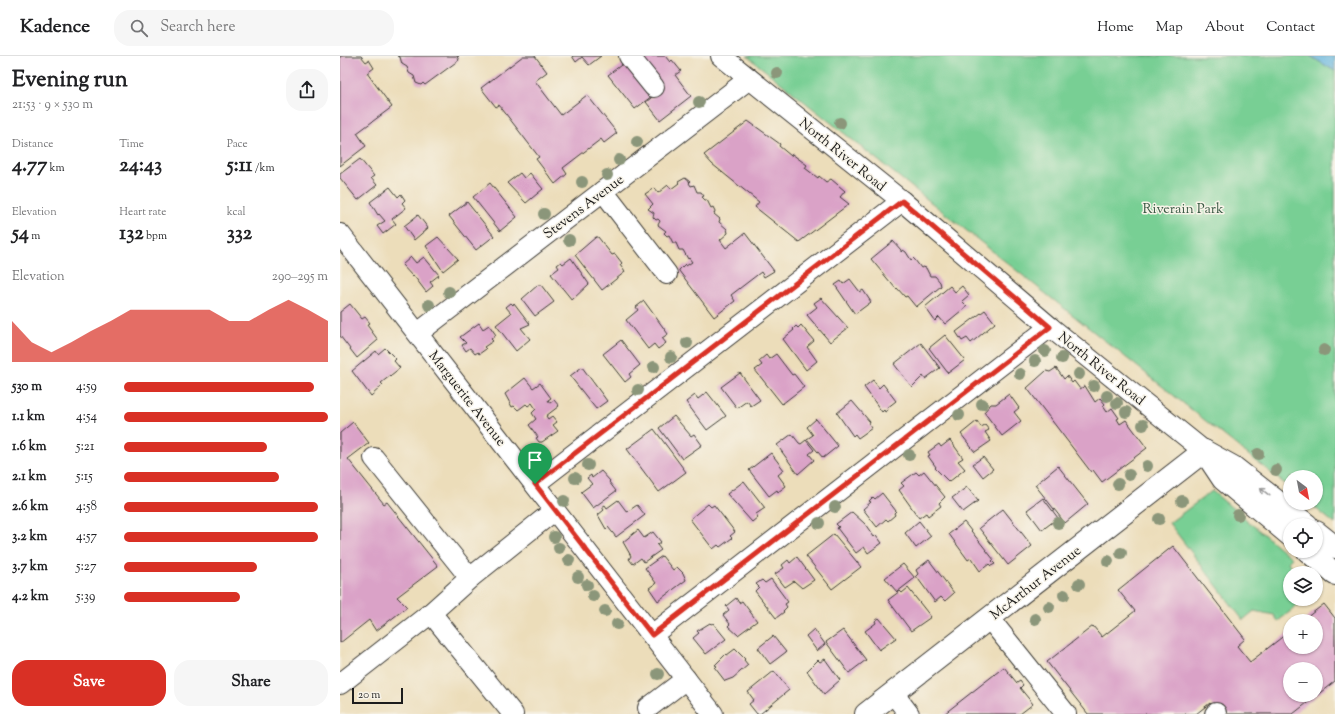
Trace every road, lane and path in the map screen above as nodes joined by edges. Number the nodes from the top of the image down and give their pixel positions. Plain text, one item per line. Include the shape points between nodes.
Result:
1 (629, 56) edge
2 (721, 56) edge
3 (749, 79) junction
4 (654, 87) dead end
5 (603, 191) junction
6 (902, 201) junction
7 (340, 234) edge
8 (667, 274) dead end
9 (1050, 327) junction
10 (418, 334) junction
11 (1204, 451) junction
12 (374, 458) dead end
13 (535, 484) junction
14 (555, 510) junction
15 (1298, 518) edge
16 (1283, 529) edge
17 (1323, 538) edge
18 (1335, 547) edge
19 (1316, 558) edge
20 (1335, 574) edge
21 (470, 578) junction
22 (431, 613) junction
23 (993, 614) junction
24 (652, 635) junction
25 (1031, 652) dead end
26 (686, 679) junction
27 (340, 684) edge
28 (893, 693) junction
29 (648, 708) dead end
30 (513, 714) edge
31 (713, 714) edge
32 (866, 714) edge
33 (909, 714) edge
34 (1066, 714) edge

1 - 4 street
2 - 3 street, North River Road
3 - 5 street, Stevens Avenue
3 - 6 street, North River Road
5 - 8 street
5 - 10 street, Stevens Avenue
6 - 9 street, North River Road
6 - 13 street
7 - 10 street, Marguerite Avenue
9 - 11 street, North River Road
9 - 24 street
10 - 13 street, Marguerite Avenue
15 -> 11 main road, North River Road via 1232,467
11 - 16 main road, North River Road via 1223,479
11 - 23 main road, McArthur Avenue
12 - 21 street
13 - 14 street, Marguerite Avenue
14 - 21 street
14 - 24 street, Marguerite Avenue
17 - 18 main road
19 - 20 main road
21 - 22 street
22 - 27 street
22 - 30 street
23 - 25 street
23 - 28 main road, McArthur Avenue
23 - 34 street
24 - 26 street, Marguerite Avenue
26 - 29 street
26 - 31 street, Marguerite Avenue
28 - 32 main road, McArthur Avenue
28 - 33 street

